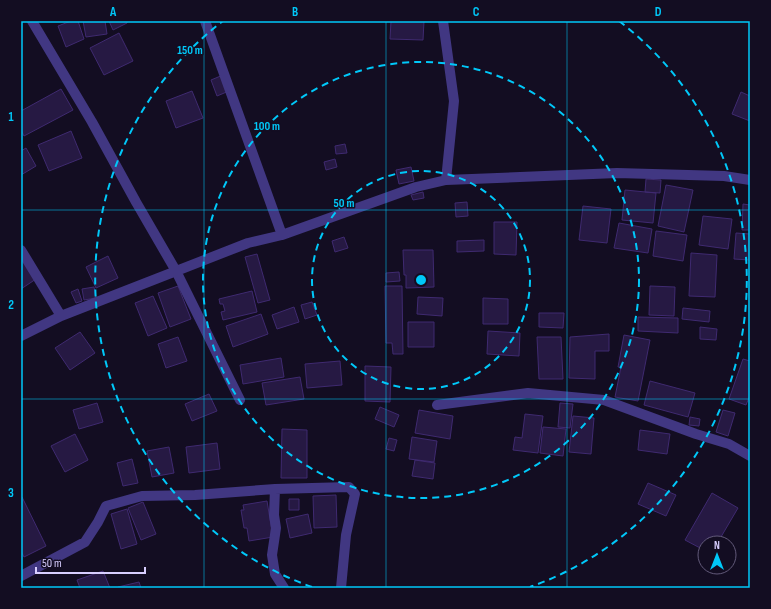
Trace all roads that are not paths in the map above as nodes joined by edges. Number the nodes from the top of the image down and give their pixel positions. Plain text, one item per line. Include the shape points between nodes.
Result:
1 (32, 21) edge
2 (205, 21) edge
3 (443, 21) edge
4 (446, 180) junction
5 (750, 180) edge
6 (282, 235) junction
7 (21, 250) edge
8 (176, 271) junction
9 (61, 316) junction
10 (21, 336) edge
11 (240, 400) dead end
12 (437, 406) dead end
13 (750, 456) edge
14 (275, 489) junction
15 (21, 576) edge
16 (284, 588) edge
17 (341, 588) edge

1 - 8 street
2 - 6 street
3 - 4 street via 454,101
4 - 5 street via 617,173 724,176
4 - 6 street via 416,187
6 - 8 street via 248,243
7 - 9 street
8 - 9 street
8 - 11 street
9 - 10 street
12 - 13 street via 528,393 604,400 729,444
14 - 15 street via 142,496 106,506 85,542
14 - 16 street via 276,528 272,555 276,574
14 - 17 street via 350,487 355,494 346,535

